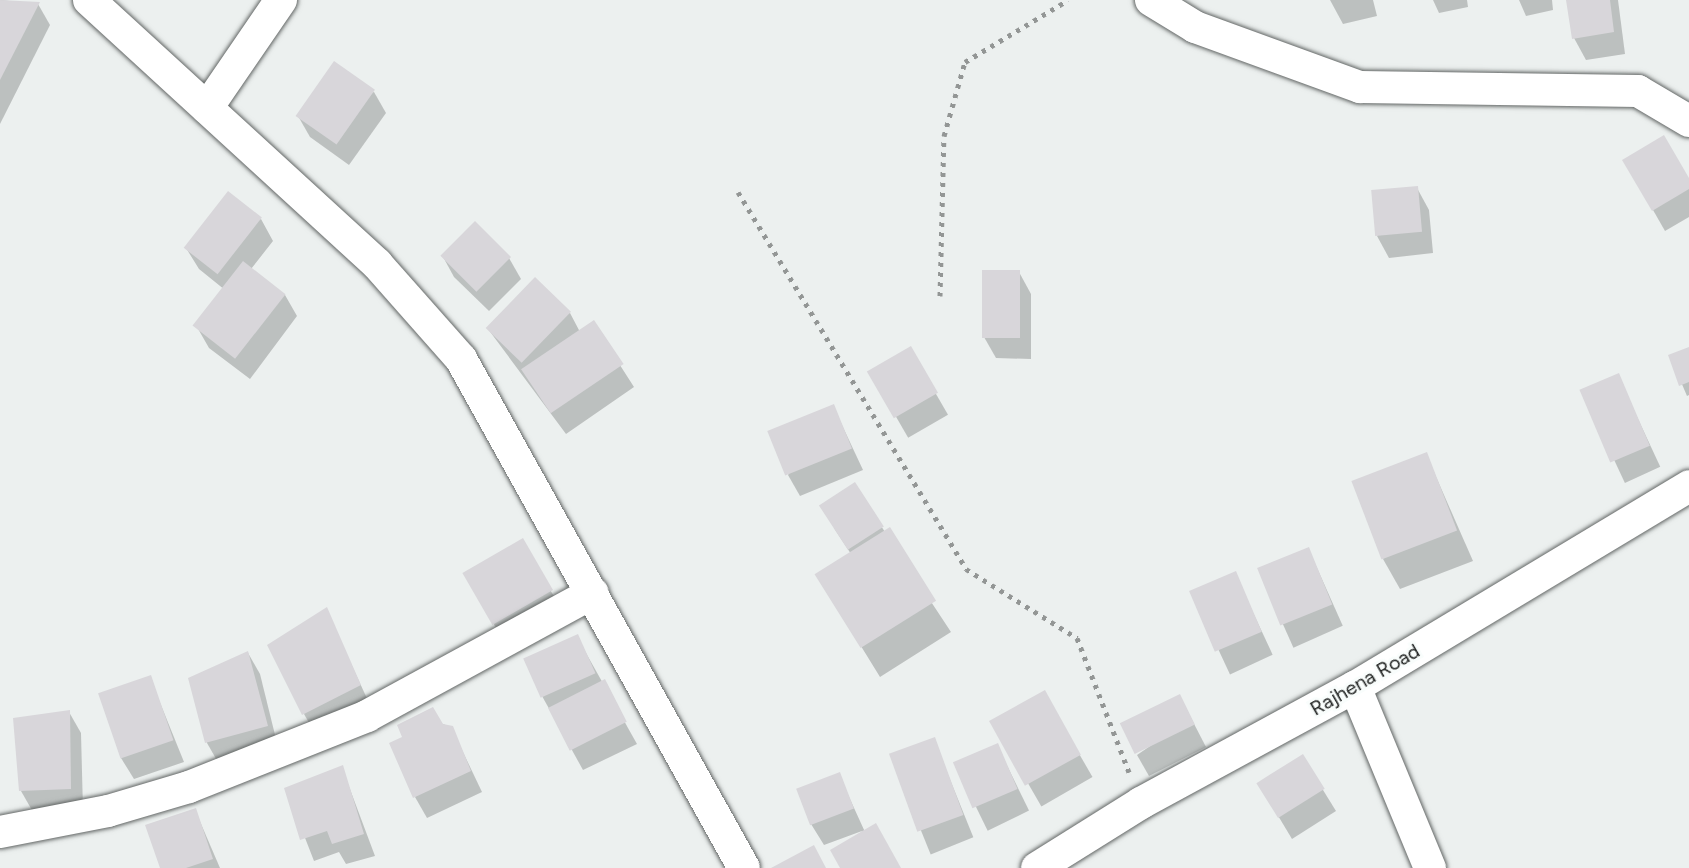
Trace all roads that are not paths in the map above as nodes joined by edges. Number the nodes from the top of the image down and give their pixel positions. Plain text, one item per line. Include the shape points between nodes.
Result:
1 (89, 0) edge
2 (281, 0) edge
3 (1151, 0) edge
4 (207, 108) junction
5 (1689, 121) edge
6 (1689, 486) edge
7 (593, 593) junction
8 (1355, 687) junction
9 (0, 832) edge
10 (1050, 864) edge
11 (744, 868) edge
12 (1430, 868) edge

1 - 4 street
2 - 4 street
3 - 5 street via 1195,27 1360,87 1638,91
4 - 7 street via 377,264 461,359
6 - 8 street, Rajhena Road
7 - 9 street via 367,716 189,787 108,811
7 - 11 street
8 - 10 street, Rajhena Road via 1141,803
8 - 12 street

